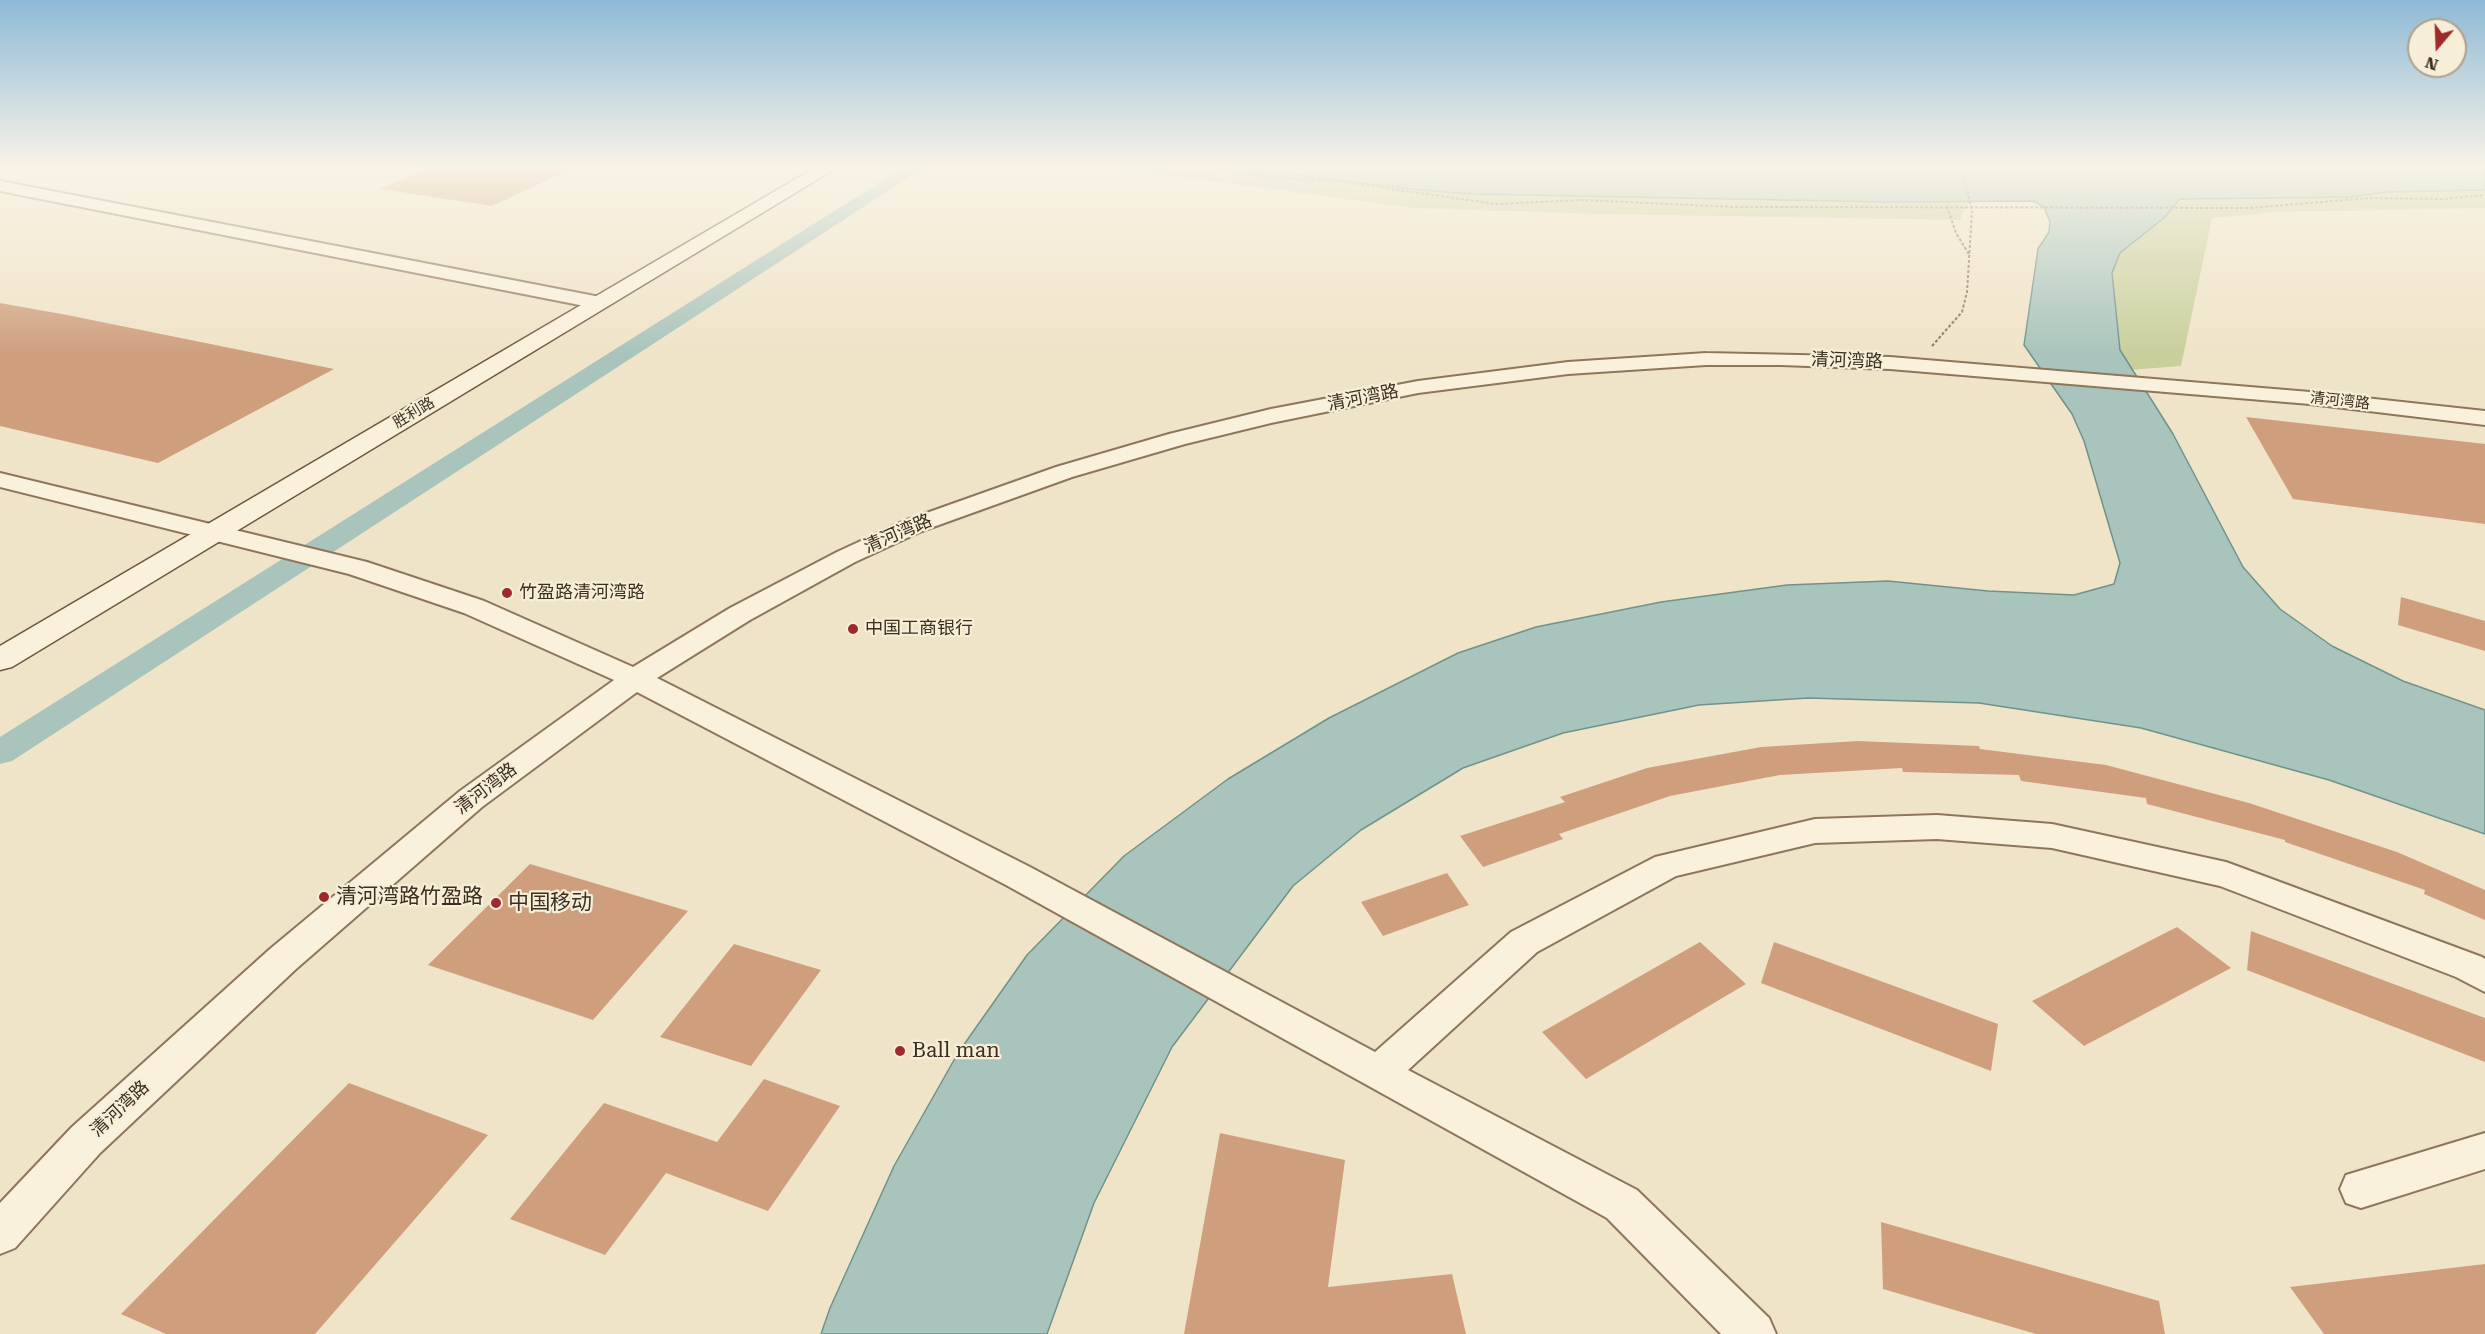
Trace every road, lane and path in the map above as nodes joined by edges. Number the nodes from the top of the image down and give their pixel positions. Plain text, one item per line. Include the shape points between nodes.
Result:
1 (222, 229) edge
2 (724, 229) edge
3 (1955, 229) edge
4 (1971, 229) edge
5 (1970, 257) junction
6 (600, 303) junction
7 (1938, 366) junction
8 (2485, 418) edge
9 (0, 480) edge
10 (215, 532) junction
11 (0, 660) edge
12 (635, 679) junction
13 (2485, 977) edge
14 (1378, 1073) junction
15 (2485, 1151) edge
16 (2361, 1189) dead end
17 (0, 1234) edge
18 (1753, 1334) edge

1 - 6 street
2 - 6 main road, 胜利路
3 - 5 path
4 - 5 path, bridge
5 - 7 path via 1962,312 1931,347
6 - 10 main road, 胜利路
7 - 8 street, 清河湾路 via 2160,384
7 - 12 street, 清河湾路 via 1781,358 1568,368 1371,395 1188,436 1064,472 913,526 740,614
9 - 10 street
10 - 11 main road, 胜利路
10 - 12 street via 358,568 474,607
12 - 14 street via 1017,876
12 - 17 street, 清河湾路 via 471,799 283,959 86,1140
13 - 14 street via 2469,967 2226,875 2052,836 1937,827 1815,831 1667,866 1524,942
14 - 18 street via 1622,1204
15 - 16 street

